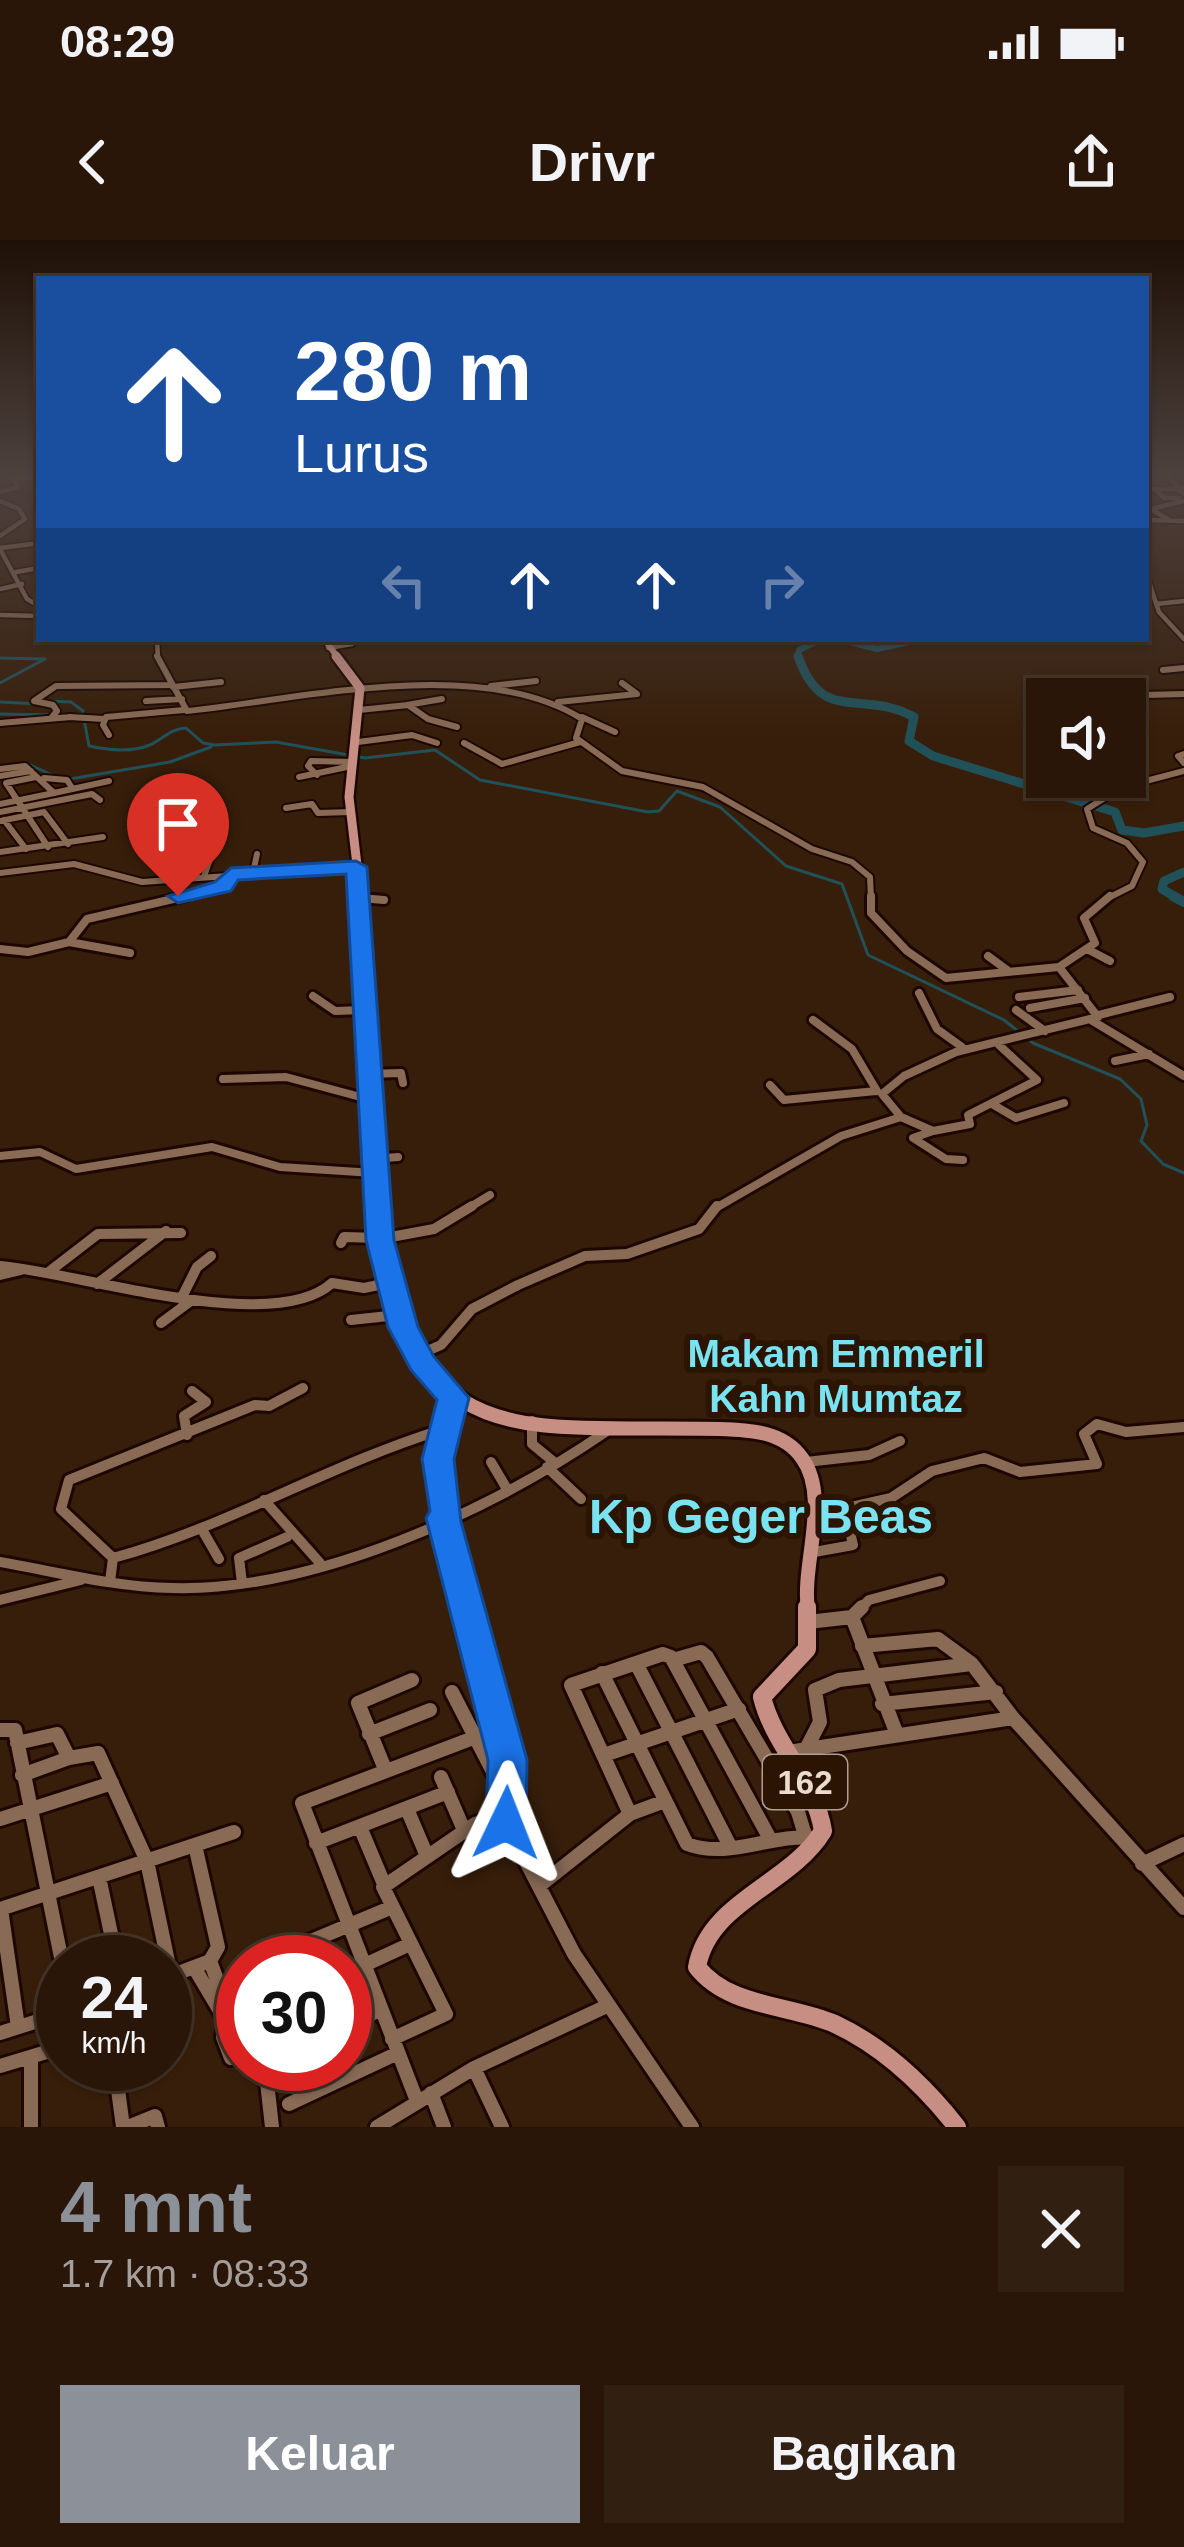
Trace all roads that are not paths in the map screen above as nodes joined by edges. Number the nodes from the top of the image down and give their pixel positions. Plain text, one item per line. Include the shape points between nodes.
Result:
1 (7, 560) edge
2 (36, 569) edge
3 (0, 570) edge
4 (17, 576) junction
5 (1149, 582) edge
6 (0, 585) edge
7 (28, 600) junction
8 (1184, 601) edge
9 (15, 602) dead end
10 (36, 604) edge
11 (1156, 604) junction
12 (0, 615) edge
13 (36, 616) edge
14 (1184, 624) edge
15 (1172, 626) junction
16 (1184, 639) edge
17 (156, 642) edge
18 (326, 643) edge
19 (1184, 668) edge
20 (1162, 670) dead end
21 (399, 675) dead end
22 (536, 681) dead end
23 (221, 682) dead end
24 (524, 682) junction
25 (622, 683) dead end
26 (170, 686) junction
27 (395, 686) junction
28 (486, 687) junction
29 (360, 688) junction
30 (520, 692) dead end
31 (1184, 694) edge
32 (1146, 695) edge
33 (182, 699) junction
34 (442, 699) dead end
35 (146, 701) dead end
36 (558, 702) junction
37 (406, 705) junction
38 (184, 710) junction
39 (359, 710) junction
40 (70, 717) junction
41 (581, 717) junction
42 (104, 719) junction
43 (0, 723) edge
44 (457, 727) dead end
45 (615, 732) dead end
46 (109, 735) dead end
47 (437, 742) dead end
48 (580, 742) junction
49 (464, 743) dead end
50 (1184, 754) edge
51 (355, 757) junction
52 (1184, 767) edge
53 (0, 772) edge
54 (37, 775) junction
55 (317, 775) junction
56 (299, 777) dead end
57 (24, 779) junction
58 (109, 781) dead end
59 (0, 787) edge
60 (72, 788) junction
61 (54, 793) junction
62 (35, 796) junction
63 (100, 800) dead end
64 (17, 807) junction
65 (286, 808) dead end
66 (351, 812) junction
67 (1, 815) edge
68 (76, 830) dead end
69 (103, 837) dead end
70 (71, 844) junction
71 (48, 847) junction
72 (26, 849) junction
73 (1, 850) edge
74 (180, 850) dead end
75 (257, 854) dead end
76 (356, 867) junction
77 (0, 872) edge
78 (253, 873) junction
79 (231, 874) junction
80 (204, 876) junction
81 (360, 898) junction
82 (384, 900) dead end
83 (69, 942) junction
84 (0, 949) edge
85 (1087, 950) junction
86 (130, 953) dead end
87 (988, 956) dead end
88 (1110, 961) dead end
89 (1059, 967) junction
90 (1007, 970) junction
91 (919, 993) dead end
92 (1082, 994) junction
93 (313, 996) dead end
94 (1019, 997) dead end
95 (1170, 997) dead end
96 (1030, 1008) dead end
97 (363, 1010) junction
98 (1016, 1010) dead end
99 (1095, 1017) junction
100 (813, 1020) dead end
101 (1045, 1031) junction
102 (999, 1045) junction
103 (962, 1047) junction
104 (1149, 1054) junction
105 (1115, 1061) dead end
106 (367, 1074) junction
107 (1184, 1076) edge
108 (223, 1079) dead end
109 (403, 1083) dead end
110 (770, 1085) dead end
111 (879, 1092) junction
112 (368, 1099) junction
113 (1064, 1103) dead end
114 (992, 1104) junction
115 (901, 1117) junction
116 (933, 1131) junction
117 (0, 1156) edge
118 (398, 1156) dead end
119 (963, 1160) dead end
120 (373, 1166) junction
121 (490, 1195) dead end
122 (166, 1232) junction
123 (181, 1233) dead end
124 (380, 1239) junction
125 (341, 1243) dead end
126 (211, 1256) dead end
127 (0, 1266) edge
128 (32, 1268) junction
129 (50, 1271) junction
130 (0, 1275) edge
131 (388, 1282) junction
132 (97, 1284) junction
133 (186, 1300) junction
134 (351, 1320) dead end
135 (400, 1320) junction
136 (160, 1323) dead end
137 (418, 1354) junction
138 (303, 1388) dead end
139 (192, 1391) dead end
140 (453, 1398) junction
141 (532, 1421) junction
142 (612, 1427) junction
143 (1184, 1427) edge
144 (441, 1430) junction
145 (187, 1436) junction
146 (900, 1441) dead end
147 (491, 1462) dead end
148 (806, 1462) junction
149 (550, 1464) junction
150 (507, 1489) junction
151 (581, 1499) dead end
152 (264, 1500) junction
153 (872, 1504) junction
154 (816, 1515) junction
155 (445, 1517) junction
156 (204, 1533) junction
157 (287, 1537) dead end
158 (809, 1553) junction
159 (113, 1558) junction
160 (220, 1559) dead end
161 (0, 1562) edge
162 (320, 1563) junction
163 (86, 1578) junction
164 (940, 1581) dead end
165 (110, 1582) junction
166 (242, 1583) junction
167 (0, 1600) edge
168 (852, 1617) junction
169 (808, 1622) junction
170 (862, 1646) junction
171 (673, 1660) junction
172 (636, 1663) junction
173 (972, 1664) junction
174 (602, 1673) junction
175 (871, 1675) junction
176 (412, 1680) dead end
177 (452, 1692) dead end
178 (996, 1692) junction
179 (882, 1704) junction
180 (739, 1709) junction
181 (430, 1710) dead end
182 (1012, 1718) junction
183 (706, 1720) junction
184 (497, 1729) junction
185 (0, 1730) edge
186 (673, 1732) junction
187 (896, 1732) junction
188 (369, 1734) junction
189 (472, 1737) junction
190 (17, 1743) junction
191 (638, 1743) junction
192 (797, 1751) junction
193 (604, 1755) junction
194 (69, 1758) junction
195 (385, 1769) junction
196 (22, 1775) junction
197 (441, 1777) dead end
198 (112, 1783) junction
199 (448, 1792) junction
200 (506, 1797) junction
201 (664, 1801) junction
202 (30, 1809) junction
203 (407, 1809) junction
204 (630, 1814) junction
205 (505, 1815) junction
206 (0, 1819) edge
207 (360, 1827) junction
208 (464, 1830) junction
209 (234, 1832) dead end
210 (813, 1837) junction
211 (769, 1838) junction
212 (316, 1844) junction
213 (1184, 1844) edge
214 (194, 1845) junction
215 (731, 1848) junction
216 (427, 1856) junction
217 (147, 1861) junction
218 (1142, 1864) junction
219 (99, 1877) junction
220 (384, 1885) junction
221 (539, 1886) junction
222 (1178, 1890) edge
223 (49, 1893) junction
224 (390, 1908) junction
225 (1184, 1908) edge
226 (0, 1909) edge
227 (347, 1925) junction
228 (57, 1935) edge
229 (111, 1935) edge
230 (160, 1935) edge
231 (324, 1935) edge
232 (351, 1935) edge
233 (408, 1946) junction
234 (372, 1962) edge
235 (202, 1965) junction
236 (192, 1969) edge
237 (372, 1989) edge
238 (216, 2000) edge
239 (609, 2005) junction
240 (380, 2010) junction
241 (372, 2013) edge
242 (36, 2022) edge
243 (18, 2027) junction
244 (0, 2033) edge
245 (395, 2046) junction
246 (36, 2054) edge
247 (31, 2060) junction
248 (0, 2066) edge
249 (474, 2068) junction
250 (118, 2091) edge
251 (269, 2091) edge
252 (424, 2097) junction
253 (289, 2104) dead end
254 (382, 2125) edge
255 (31, 2127) edge
256 (126, 2127) edge
257 (158, 2127) edge
258 (272, 2127) edge
259 (444, 2127) edge
260 (502, 2127) edge
261 (692, 2127) edge
262 (956, 2127) edge

1 - 4 street
2 - 4 street
3 - 4 street
4 - 6 street
4 - 7 street
5 - 11 street
7 - 9 street
7 - 10 street
8 - 11 street
11 - 15 street
12 - 13 street
14 - 15 street
15 - 16 street
17 - 26 street
18 - 29 main road
19 - 20 street
21 - 27 street
22 - 24 street
23 - 26 street
24 - 28 street
24 - 30 street via 515,687
25 - 36 street via 637,694
26 - 33 street
26 - 40 street via 54,686 34,701 53,705 52,716
27 - 28 street
27 - 29 street
28 - 36 street
29 - 38 street via 271,706
29 - 39 main road
31 - 32 street
33 - 35 street
33 - 38 street
34 - 37 street
36 - 41 street
37 - 39 street
37 - 44 street
38 - 42 street
39 - 51 main road
40 - 42 street
40 - 43 street
41 - 45 street
41 - 48 street
42 - 46 street
47 - 51 street via 412,735
48 - 49 street via 502,764
48 - 90 street via 627,773 709,790 812,849 852,862 872,883 871,913 944,977
50 - 52 street
51 - 55 street
51 - 55 street via 311,761
51 - 66 main road
52 - 85 street via 1142,782 1122,778 1088,806 1093,827 1127,843 1143,862 1132,886 1084,918 1095,941
53 - 54 street via 23,766
54 - 57 street
54 - 60 street
54 - 61 street
55 - 56 street
57 - 62 street
57 - 64 street via 6,783
58 - 60 street
59 - 64 street
60 - 61 street
61 - 62 street
62 - 64 street
63 - 64 street via 92,794
64 - 67 street
64 - 67 street
64 - 70 street via 44,812
64 - 71 street
65 - 66 street
66 - 76 main road
67 - 72 street
68 - 70 street
69 - 70 street
70 - 71 street
71 - 72 street
72 - 73 street
74 - 80 street via 213,848
75 - 78 street
76 - 78 street
76 - 81 main road
77 - 80 street via 74,864 123,884
78 - 79 street
79 - 80 street
79 - 83 street via 221,887 87,919
81 - 82 street
81 - 97 main road
83 - 84 street
83 - 86 street
85 - 88 street
85 - 89 street
87 - 90 street
89 - 90 street
89 - 92 street
91 - 103 street via 937,1029
92 - 94 street
92 - 96 street
92 - 99 street
93 - 97 street via 335,1011
95 - 99 street
97 - 106 main road
98 - 101 street
99 - 101 street
99 - 104 street
100 - 111 street via 852,1049
101 - 102 street
102 - 103 street
102 - 114 street via 1038,1079
103 - 111 street
104 - 105 street
104 - 107 street
106 - 109 street via 401,1073
106 - 112 main road
108 - 112 street via 286,1077
110 - 111 street via 782,1100
111 - 115 street
112 - 120 main road
113 - 114 street via 1016,1118
114 - 116 street via 966,1116 971,1123
115 - 116 street
115 - 137 street via 787,1162 715,1207 699,1229 627,1254 585,1256 518,1285 472,1309 441,1345
116 - 119 street via 913,1138
117 - 120 street via 40,1152 73,1169 212,1147 280,1167
118 - 120 street
120 - 124 main road
121 - 124 street via 434,1229
122 - 123 street
122 - 129 street via 94,1235
122 - 132 street
124 - 125 street
124 - 131 main road
126 - 133 street via 197,1267
127 - 128 street
128 - 129 street
128 - 130 street
129 - 132 street
131 - 133 street via 332,1282 320,1294 283,1303
131 - 135 main road
132 - 133 street
133 - 136 street
134 - 135 street
135 - 137 main road
137 - 140 main road
138 - 145 street
139 - 145 street via 206,1402 184,1416
140 - 141 main road
140 - 144 street
141 - 142 main road
141 - 149 street via 532,1444
142 - 148 main road via 769,1433
142 - 149 street
143 - 153 street via 1126,1432 1101,1423 1084,1433 1097,1464 1020,1472 984,1457 932,1471 899,1496
144 - 152 street
144 - 155 street
145 - 159 street via 64,1486 65,1515
146 - 148 street via 856,1458 839,1453
147 - 150 street
148 - 154 main road, 162
149 - 150 street
149 - 151 street
150 - 155 street
152 - 156 street
152 - 162 street
153 - 154 street
153 - 158 street via 875,1517 849,1527 853,1545
154 - 158 main road, 162
155 - 162 street
155 - 184 street
156 - 159 street
156 - 160 street
157 - 166 street via 239,1558
158 - 169 main road, 162
159 - 165 street
161 - 163 street
162 - 166 street
163 - 165 street
163 - 167 street
164 - 168 street via 869,1600
165 - 166 street
168 - 169 street
168 - 170 street
169 - 192 main road, 162 via 806,1653 762,1697 771,1727
170 - 173 street via 938,1640
170 - 175 street
171 - 172 street via 668,1654
171 - 180 street via 701,1652
171 - 183 street
172 - 174 street
172 - 186 street
173 - 175 street
173 - 178 street
174 - 191 street
174 - 193 street via 571,1687
175 - 179 street
175 - 192 street via 815,1690 820,1722
176 - 188 street via 359,1701
177 - 189 street
178 - 179 street
178 - 182 street
179 - 187 street
180 - 183 street
180 - 210 street
181 - 188 street
182 - 187 street
182 - 218 street
183 - 186 street
183 - 211 street
184 - 189 street
184 - 200 street via 509,1769
185 - 190 street via 15,1730
186 - 191 street
186 - 215 street
187 - 192 street
188 - 195 street
189 - 195 street
189 - 200 street
190 - 194 street via 57,1734
190 - 196 street
191 - 193 street
191 - 201 street
192 - 210 main road, 162 via 819,1806
193 - 204 street
194 - 196 street
194 - 198 street via 97,1752
195 - 212 street via 304,1799
196 - 202 street
197 - 199 street
198 - 202 street
198 - 217 street
199 - 203 street
199 - 208 street
200 - 205 street
201 - 204 street
201 - 215 street via 687,1844
202 - 206 street
202 - 223 street
203 - 207 street
203 - 216 street
204 - 221 street
205 - 208 street
205 - 221 street
207 - 212 street
207 - 220 street
208 - 216 street
209 - 214 street
210 - 211 street
210 - 262 main road, 162 via 808,1856 707,1933 697,1956 701,1975 870,2044
211 - 215 street
212 - 227 street
213 - 218 street
214 - 217 street
214 - 235 street via 218,1941
216 - 220 street
217 - 219 street
217 - 230 street
218 - 222 street
219 - 223 street
219 - 229 street
220 - 224 street
221 - 239 street
222 - 225 street
223 - 226 street
223 - 228 street
224 - 227 street
224 - 233 street
226 - 243 street
227 - 231 street
227 - 232 street
233 - 234 street
233 - 245 street via 446,2014
235 - 236 street
235 - 238 street
237 - 240 street
239 - 249 street
239 - 261 street
240 - 241 street
240 - 245 street
242 - 243 street
243 - 244 street
245 - 252 street
245 - 253 street
246 - 247 street
247 - 248 street
247 - 255 street
249 - 252 street
249 - 260 street
250 - 256 street
251 - 258 street
252 - 254 street
252 - 259 street
256 - 257 street via 155,2116

